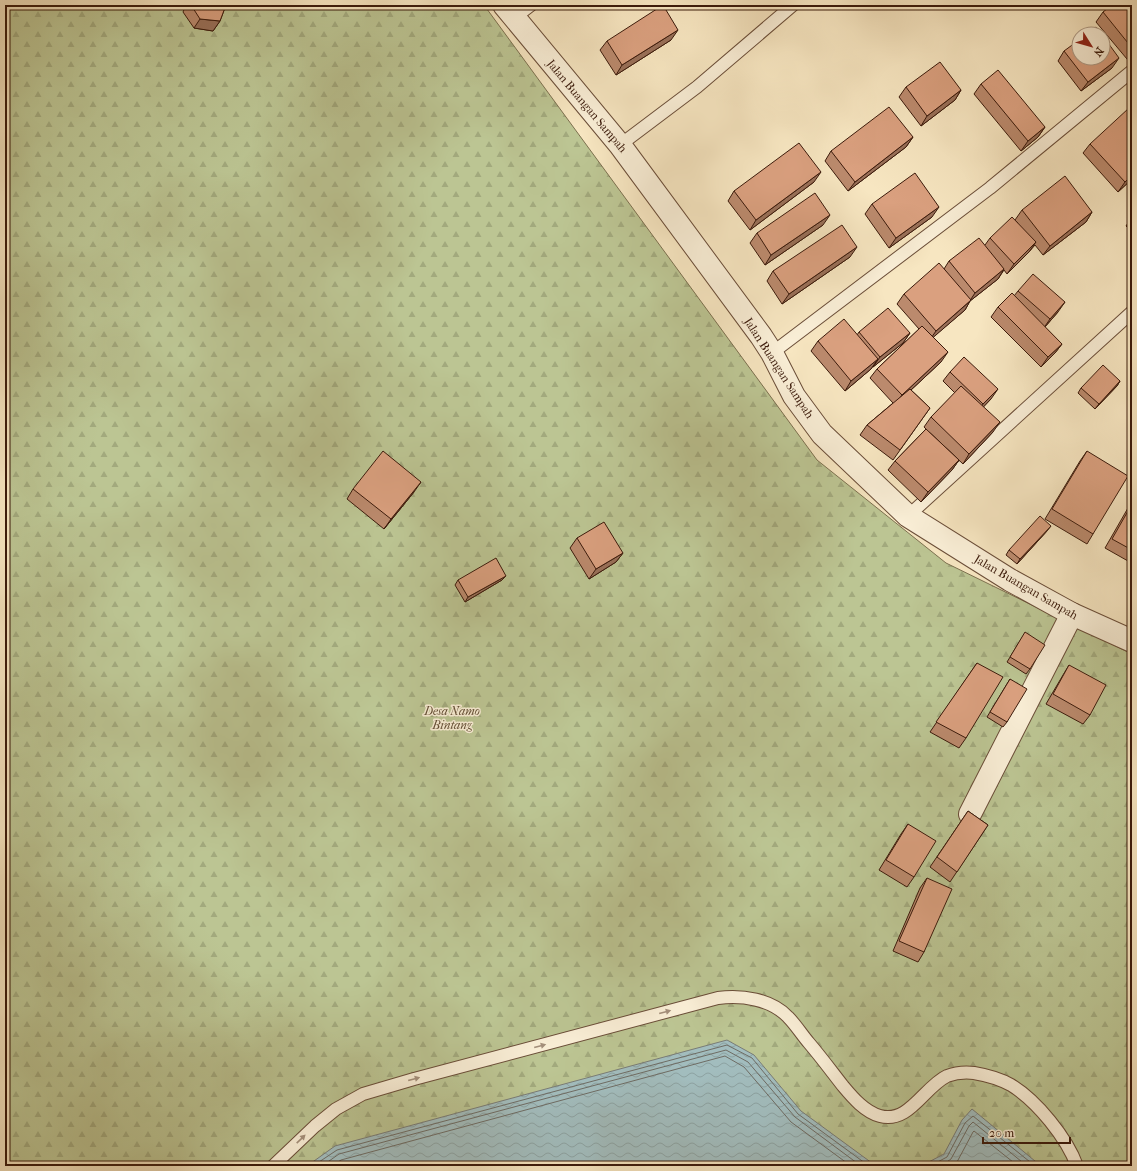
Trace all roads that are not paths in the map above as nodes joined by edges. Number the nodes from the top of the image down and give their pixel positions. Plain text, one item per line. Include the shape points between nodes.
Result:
1 (531, 5) edge
2 (793, 5) edge
3 (509, 12) edge
4 (1132, 71) edge
5 (620, 145) junction
6 (1132, 312) edge
7 (772, 353) junction
8 (908, 516) junction
9 (1072, 614) junction
10 (1132, 641) edge
11 (970, 814) edge
12 (274, 1166) edge
13 (1077, 1166) edge

1 - 3 lane
2 - 5 lane via 697,87
3 - 5 street, Jalan Buangan Sampah
4 - 7 lane via 990,188
5 - 7 street, Jalan Buangan Sampah
6 - 8 lane
7 - 8 street, Jalan Buangan Sampah via 794,396 822,434
8 - 9 street, Jalan Buangan Sampah via 1010,580
9 - 10 street, Jalan Buangan Sampah
9 - 11 street
12 -> 13 lane via 336,1108 363,1094 718,998 735,996 771,1005 788,1016 852,1096 879,1116 898,1116 932,1086 948,1076 965,1072 986,1075 1011,1085 1037,1107 1060,1133

